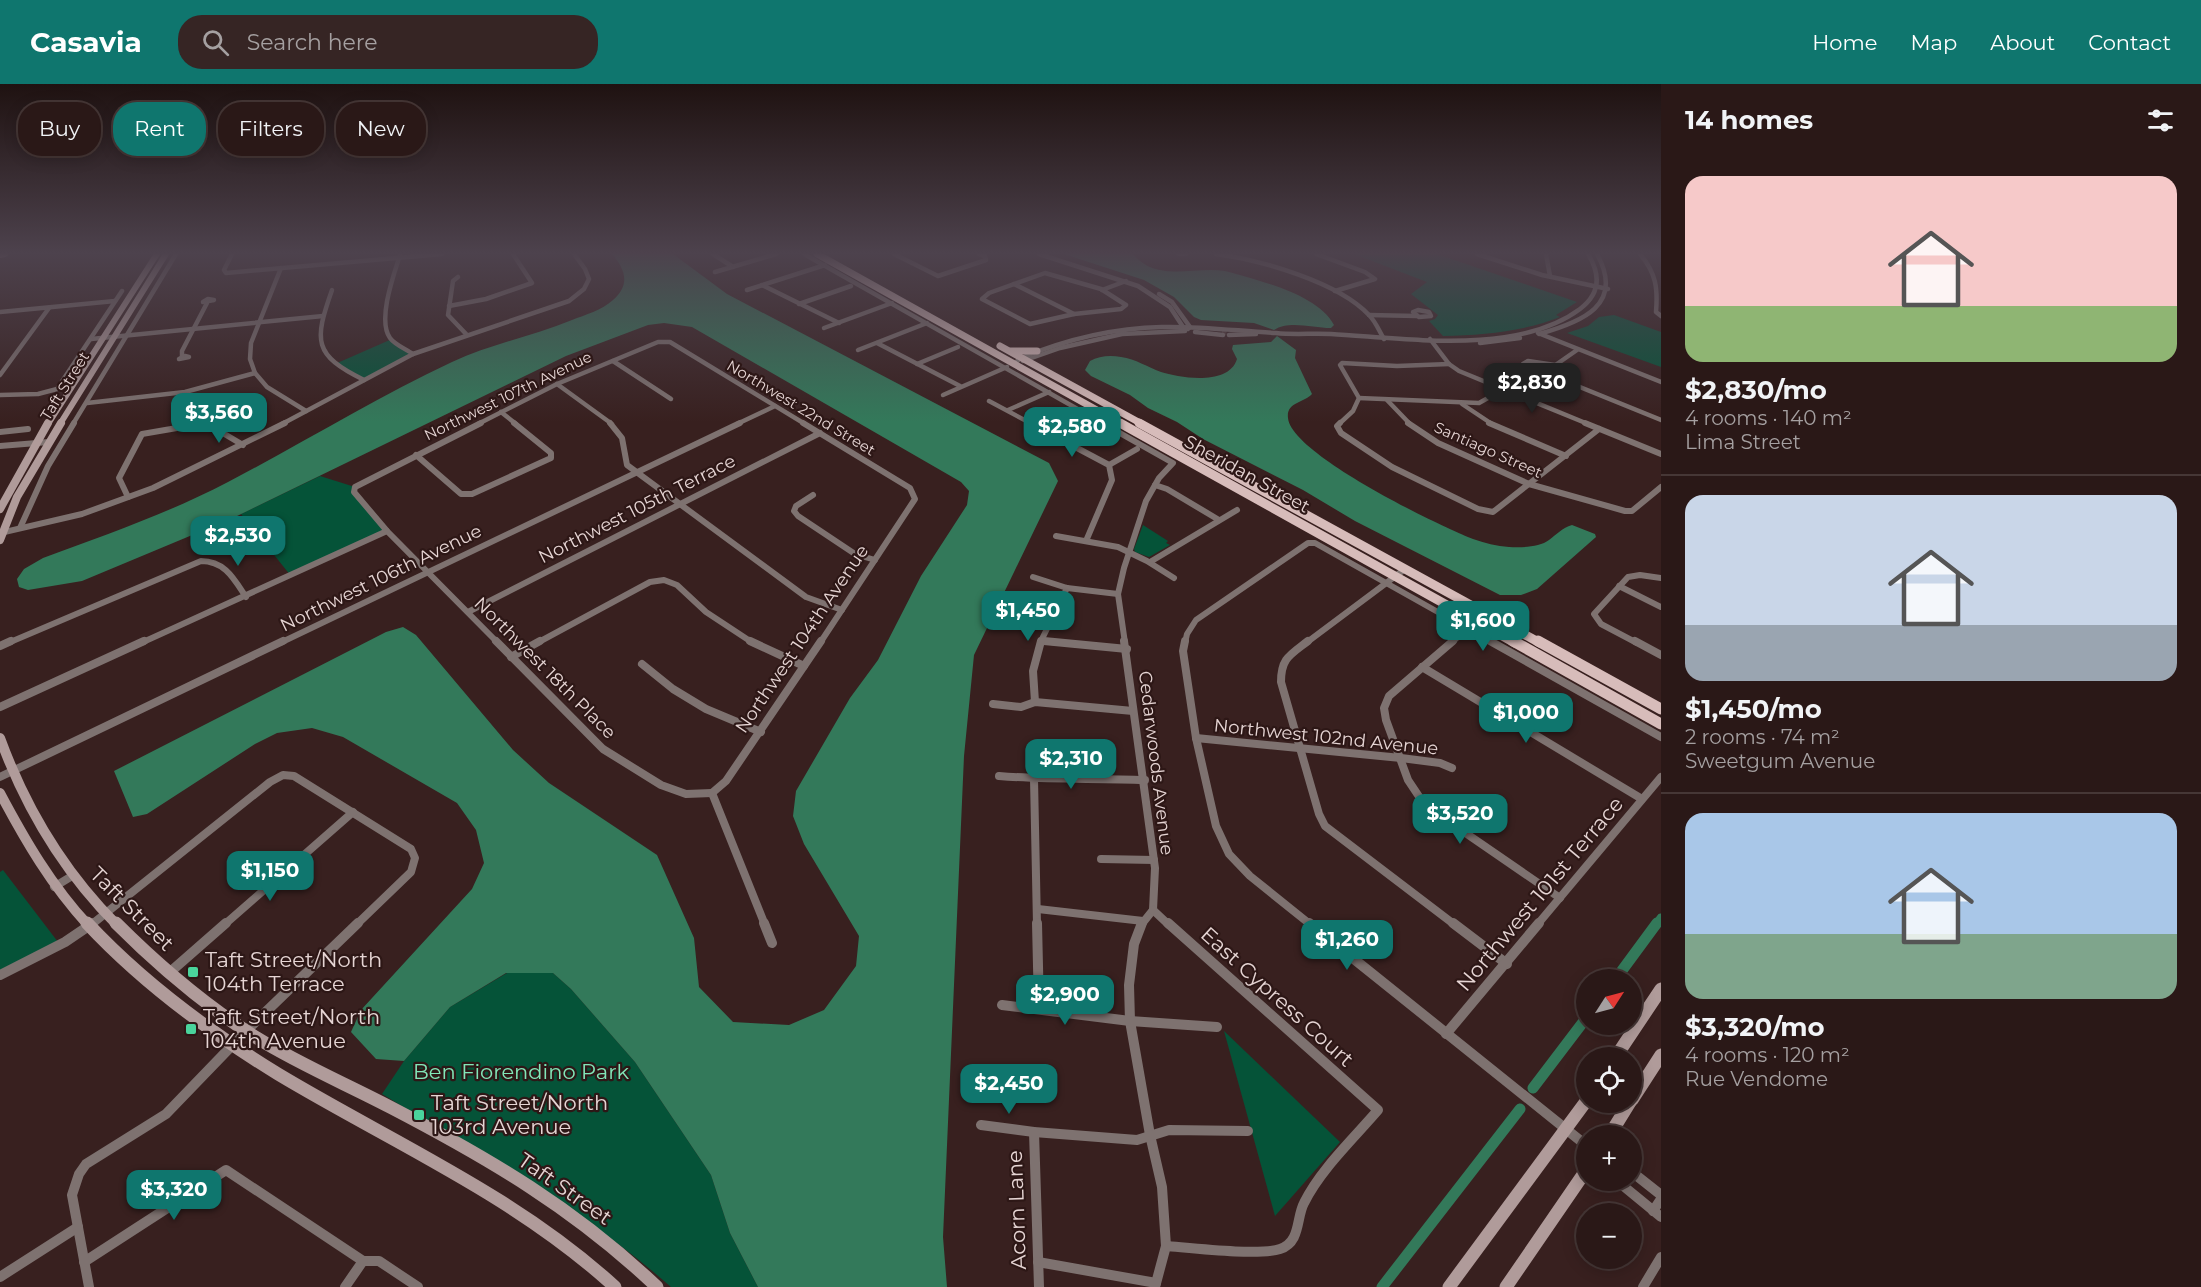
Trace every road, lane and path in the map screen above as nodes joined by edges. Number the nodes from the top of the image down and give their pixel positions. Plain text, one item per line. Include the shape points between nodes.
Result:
1 (23, 310) edge
2 (47, 310) edge
3 (110, 310) edge
4 (122, 310) edge
5 (131, 310) edge
6 (142, 310) edge
7 (203, 310) edge
8 (265, 310) edge
9 (324, 310) edge
10 (387, 310) edge
11 (449, 310) edge
12 (542, 310) edge
13 (813, 310) edge
14 (873, 310) edge
15 (904, 310) edge
16 (927, 310) edge
17 (930, 310) edge
18 (1003, 310) edge
19 (1066, 310) edge
20 (1110, 310) edge
21 (1172, 310) edge
22 (1177, 310) edge
23 (1361, 310) edge
24 (1578, 310) edge
25 (1592, 310) edge
26 (0, 312) edge
27 (1074, 314) junction
28 (1368, 315) junction
29 (322, 316) junction
30 (1417, 316) dead end
31 (260, 322) junction
32 (839, 323) junction
33 (927, 323) junction
34 (1182, 327) junction
35 (194, 328) junction
36 (824, 328) dead end
37 (1188, 329) junction
38 (1533, 331) junction
39 (1270, 333) junction
40 (1539, 334) junction
41 (127, 335) junction
42 (467, 335) junction
43 (115, 336) junction
44 (104, 338) junction
45 (91, 339) junction
46 (1384, 339) junction
47 (670, 342) joint
48 (1432, 342) junction
49 (877, 343) junction
50 (958, 346) dead end
51 (858, 350) dead end
52 (1006, 350) junction
53 (1577, 350) junction
54 (1038, 353) junction
55 (413, 354) junction
56 (182, 357) dead end
57 (613, 361) junction
58 (1020, 361) junction
59 (917, 364) junction
60 (1449, 364) junction
61 (1555, 365) junction
62 (1006, 367) junction
63 (1045, 371) junction
64 (255, 373) junction
65 (1544, 374) junction
66 (0, 375) edge
67 (364, 380) junction
68 (1661, 382) edge
69 (557, 384) junction
70 (960, 387) junction
71 (1504, 389) junction
72 (1049, 392) junction
73 (943, 394) dead end
74 (0, 395) edge
75 (1359, 398) junction
76 (671, 399) dead end
77 (1387, 400) junction
78 (989, 401) dead end
79 (87, 403) junction
80 (1462, 404) junction
81 (775, 406) junction
82 (1008, 410) junction
83 (306, 411) junction
84 (501, 412) junction
85 (1104, 413) junction
86 (1095, 418) junction
87 (1661, 420) edge
88 (1088, 421) dead end
89 (28, 429) dead end
90 (1599, 429) junction
91 (0, 432) edge
92 (820, 433) junction
93 (1059, 437) junction
94 (36, 442) junction
95 (49, 442) junction
96 (243, 445) junction
97 (0, 446) edge
98 (1137, 449) dead end
99 (1661, 454) edge
100 (416, 455) junction
101 (1566, 456) junction
102 (1109, 465) junction
103 (636, 472) junction
104 (361, 483) joint
105 (1529, 484) junction
106 (1155, 485) junction
107 (1661, 487) edge
108 (813, 495) dead end
109 (128, 497) junction
110 (915, 499) joint
111 (679, 504) junction
112 (0, 509) edge
113 (1237, 510) dead end
114 (1219, 520) junction
115 (20, 528) junction
116 (387, 531) junction
117 (2, 532) edge
118 (1056, 536) dead end
119 (0, 540) edge
120 (1086, 541) junction
121 (1129, 552) junction
122 (213, 560) joint
123 (875, 560) junction
124 (1150, 562) junction
125 (1405, 569) junction
126 (428, 572) junction
127 (1033, 577) dead end
128 (1174, 578) dead end
129 (1661, 578) edge
130 (1391, 579) junction
131 (1619, 586) junction
132 (1067, 588) junction
133 (1118, 594) junction
134 (246, 597) junction
135 (1661, 607) edge
136 (842, 610) junction
137 (468, 612) junction
138 (1594, 617) joint
139 (1467, 629) junction
140 (1041, 641) junction
141 (0, 646) edge
142 (1126, 650) junction
143 (1661, 655) edge
144 (511, 657) junction
145 (642, 664) dead end
146 (804, 666) junction
147 (1422, 667) junction
148 (1035, 702) junction
149 (993, 704) dead end
150 (0, 707) edge
151 (1661, 709) edge
152 (1133, 711) junction
153 (1661, 724) edge
154 (761, 732) junction
155 (1661, 737) edge
156 (0, 738) edge
157 (1196, 738) junction
158 (1300, 749) junction
159 (1401, 758) junction
160 (1452, 768) dead end
161 (5, 775) edge
162 (999, 776) dead end
163 (1661, 777) edge
164 (1034, 779) junction
165 (1144, 780) junction
166 (0, 793) edge
167 (712, 793) junction
168 (1642, 800) junction
169 (353, 812) junction
170 (1101, 859) dead end
171 (1154, 860) junction
172 (72, 876) junction
173 (54, 887) junction
174 (1560, 898) junction
175 (1038, 909) junction
176 (1153, 910) junction
177 (105, 914) junction
178 (1143, 921) junction
179 (88, 927) junction
180 (772, 943) dead end
181 (1507, 964) junction
182 (170, 973) junction
183 (0, 975) edge
184 (1661, 989) edge
185 (1002, 1005) dead end
186 (1039, 1010) junction
187 (1130, 1021) junction
188 (1216, 1028) dead end
189 (1446, 1034) junction
190 (239, 1038) junction
191 (1622, 1047) edge
192 (1661, 1054) edge
193 (1642, 1084) edge
194 (1578, 1113) edge
195 (981, 1125) dead end
196 (1567, 1130) junction
197 (1248, 1131) dead end
198 (1034, 1132) junction
199 (1150, 1135) junction
200 (1576, 1137) edge
201 (1642, 1181) edge
202 (1576, 1185) edge
203 (1629, 1191) edge
204 (1661, 1197) edge
205 (1657, 1214) edge
206 (78, 1227) junction
207 (1166, 1246) junction
208 (1661, 1257) edge
209 (363, 1261) junction
210 (84, 1262) junction
211 (1038, 1263) junction
212 (0, 1276) edge
213 (1156, 1285) edge
214 (89, 1287) edge
215 (345, 1287) edge
216 (418, 1287) edge
217 (615, 1287) edge
218 (657, 1287) edge
219 (1039, 1287) edge
220 (1449, 1287) edge
221 (1506, 1287) edge
222 (1643, 1287) edge

1 - 26 street
2 - 66 street
3 - 45 street
4 - 44 street, Taft Street
5 - 43 street, Taft Street
6 - 41 street, Taft Street
7 - 35 street
8 - 31 street
9 - 29 street
10 - 55 street via 385,328 390,338
11 - 42 street via 450,320
12 - 42 street
13 - 32 street
14 - 32 street
15 - 33 street
16 - 58 main road, Sheridan Street
17 - 52 main road, Sheridan Street
18 - 27 street via 1030,324
19 - 27 street
20 - 27 street
21 - 34 street
22 - 37 street
23 - 28 street
24 - 38 street
25 - 40 street via 1580,319
28 - 30 street
28 - 46 street
29 - 31 street
29 - 67 street via 320,346 329,360
31 - 35 street
31 - 64 street via 251,343 250,359
32 - 36 street
33 - 49 street
33 - 62 street
34 - 37 street
34 - 54 street via 1116,330 1072,338
35 - 41 street
35 - 56 street
37 - 39 street
37 - 39 street via 1225,334
37 - 54 street via 1122,334
38 - 40 street
38 - 48 street
39 - 46 street
40 - 48 street via 1491,342
40 - 53 street
41 - 43 street
41 - 79 street, Taft Street
42 - 55 street
43 - 44 street
43 - 95 street, Taft Street
44 - 45 street
44 - 94 street, Taft Street
45 - 74 street via 57,389
46 - 48 street
47 - 57 street, Northwest 107th Avenue via 658,342
47 - 81 street, Northwest 22nd Street
48 - 60 street
49 - 51 street
49 - 59 street
50 - 59 street
52 - 54 main road
52 - 58 main road, Sheridan Street
53 - 61 street
53 - 68 street
54 - 58 street
54 - 63 main road via 1037,361
55 - 67 street
57 - 69 street, Northwest 107th Avenue
57 - 76 street
58 - 62 street
58 - 63 main road, Sheridan Street
58 - 85 main road, Sheridan Street
59 - 70 street
60 - 71 street
60 - 75 street via 1342,363
61 - 65 street
61 - 65 street via 1523,362
62 - 70 street
62 - 72 street
63 - 125 main road, Sheridan Street
64 - 79 street via 186,392
64 - 83 street via 267,387
65 - 87 street
67 - 83 street
69 - 84 street, Northwest 107th Avenue
69 - 103 street via 614,426 622,436 627,465
70 - 73 street
71 - 80 street via 1479,403
71 - 90 street
72 - 82 street
72 - 86 street
75 - 77 street
75 - 105 street via 1357,407 1337,426 1341,433 1392,467 1486,512 1493,512
77 - 80 street
77 - 105 street, Santiago Street via 1419,432
78 - 82 street
79 - 115 street, Taft Street via 43,475
80 - 101 street via 1496,426
81 - 92 street, Northwest 22nd Street
81 - 103 street, Northwest 106th Avenue
82 - 93 street
83 - 96 street
84 - 100 street, Northwest 107th Avenue
84 - 100 street via 551,453 551,458 472,494 461,494
85 - 86 street
85 - 130 main road, Sheridan Street
86 - 106 street, Cedarwoods Avenue via 1173,463
88 - 93 street
89 - 91 street
90 - 99 street
90 - 101 street
92 - 110 street, Northwest 22nd Street via 910,488
92 - 111 street, Northwest 105th Terrace
93 - 102 street
94 - 95 street
94 - 97 street
94 - 112 street, Taft Street
95 - 117 street, Taft Street
96 - 109 street
96 - 109 street via 206,423 142,434 119,478
98 - 102 street
100 - 104 street, Northwest 107th Avenue
101 - 105 street
102 - 120 street via 1112,480
103 - 111 street
103 - 126 street, Northwest 106th Avenue
104 - 116 street, Northwest 18th Place via 354,492
105 - 107 street, Santiago Street via 1632,512
106 - 114 street
106 - 121 street, Cedarwoods Avenue
108 - 123 street via 796,506 798,516 855,554
109 - 115 street via 82,514
110 - 123 street, Northwest 104th Avenue
111 - 136 street via 806,597
111 - 137 street, Northwest 105th Terrace
113 - 114 street
114 - 124 street
115 - 117 street
116 - 126 street, Northwest 18th Place
116 - 134 street
117 - 119 street, Taft Street
118 - 120 street
120 - 121 street
121 - 124 street
121 - 133 street, Cedarwoods Avenue
122 - 134 street via 220,563
122 - 141 street via 201,561
123 - 136 street, Northwest 104th Avenue
124 - 128 street
125 - 130 street
125 - 151 main road, Sheridan Street
126 - 137 street, Northwest 18th Place
126 - 161 street, Northwest 106th Avenue
127 - 132 street
129 - 131 street via 1634,575
130 - 139 street
130 - 153 main road, Sheridan Street
130 - 157 street via 1308,543 1203,615 1187,634 1183,651
130 - 158 street via 1287,657 1281,668 1281,682
131 - 135 street
131 - 138 street via 1594,611
132 - 133 street
132 - 140 street
133 - 142 street, Cedarwoods Avenue
134 - 150 street
136 - 146 street, Northwest 104th Avenue
137 - 144 street, Northwest 18th Place
138 - 143 street
139 - 147 street
139 - 155 street
140 - 142 street
140 - 148 street via 1031,673
142 - 152 street, Cedarwoods Avenue
144 - 146 street via 650,582 664,580 678,585 706,612 748,641
144 - 167 street, Northwest 18th Place via 603,749 662,785 686,794
145 - 154 street via 706,709
146 - 154 street, Northwest 104th Avenue
147 - 159 street via 1389,696 1384,708
147 - 168 street
148 - 149 street via 1021,707
148 - 152 street
152 - 165 street, Cedarwoods Avenue
154 - 167 street, Northwest 104th Avenue via 726,781
156 - 161 street, Taft Street
157 - 158 street, Northwest 102nd Avenue
157 - 189 street via 1216,826 1229,854 1250,876
158 - 159 street, Northwest 102nd Avenue
158 - 181 street via 1325,826
159 - 160 street, Northwest 102nd Avenue
159 - 174 street via 1411,785 1429,806
161 - 172 street, Taft Street
162 - 164 street
163 - 168 street, Northwest 101st Terrace
164 - 165 street
164 - 175 street
165 - 171 street, Cedarwoods Avenue
166 - 173 street, Taft Street via 15,827
167 - 180 street
168 - 174 street, Northwest 101st Terrace
169 - 177 street via 294,776 283,775
169 - 182 street
169 - 190 street via 411,849 415,858 411,872
170 - 171 street
171 - 176 street, Cedarwoods Avenue
172 - 173 street
172 - 177 street, Taft Street
173 - 179 street, Taft Street
174 - 181 street, Northwest 101st Terrace
175 - 178 street
175 - 186 street
176 - 178 street
176 - 207 street, East Cypress Court via 1378,1110 1311,1189 1292,1241 1280,1249
177 - 179 street
177 - 182 street, Taft Street
178 - 187 street via 1134,944 1130,974
179 - 183 street
179 - 190 street, Taft Street via 150,985
181 - 189 street, Northwest 101st Terrace
182 - 190 street, Taft Street
184 - 191 street
185 - 186 street
186 - 187 street
187 - 188 street
187 - 199 street
189 - 196 street
190 - 206 street via 166,1114 86,1164 72,1195
190 - 217 street, Taft Street via 524,1214
190 - 218 street, Taft Street via 452,1141 539,1191 621,1253
192 - 193 street
194 - 196 street
195 - 198 street
196 - 200 street
196 - 220 street
197 - 199 street via 1169,1130
198 - 199 street via 1137,1140
198 - 211 street, Acorn Lane
199 - 207 street via 1162,1187
201 - 204 street
202 - 221 street
203 - 205 street
204 - 205 street
206 - 210 street
206 - 212 street
207 - 213 street
208 - 222 street
209 - 210 street via 226,1170
209 - 215 street
209 - 216 street via 379,1261
210 - 214 street
211 - 213 street
211 - 219 street, Acorn Lane

